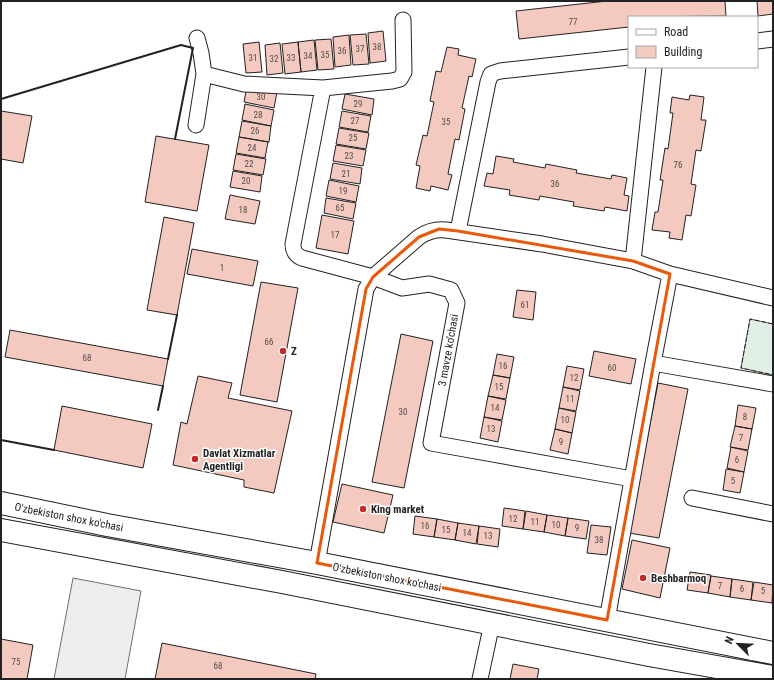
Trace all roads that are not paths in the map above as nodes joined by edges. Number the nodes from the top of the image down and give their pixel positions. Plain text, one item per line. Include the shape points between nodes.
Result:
1 (403, 20) dead end
2 (197, 38) dead end
3 (773, 39) edge
4 (758, 41) edge
5 (628, 57) edge
6 (654, 68) edge
7 (204, 74) junction
8 (322, 88) junction
9 (196, 125) dead end
10 (458, 231) junction
11 (633, 261) junction
12 (670, 274) junction
13 (373, 277) junction
14 (773, 298) edge
15 (653, 363) junction
16 (773, 384) edge
17 (632, 478) junction
18 (692, 498) dead end
19 (1, 503) edge
20 (773, 514) edge
21 (1, 530) edge
22 (317, 563) junction
23 (607, 620) junction
24 (492, 623) junction
25 (773, 654) edge
26 (773, 678) edge
27 (480, 679) edge

1 - 8 street via 404,72 400,79
2 - 7 street
3 - 4 street
5 - 10 street via 491,74
6 - 11 street
7 - 8 street via 244,84
7 - 9 street
8 - 13 street, 3 mavze ko'chasi via 293,248 302,258
10 - 11 street
10 - 13 street via 439,230 426,233
11 - 12 street
12 - 14 street
12 - 15 street
13 - 17 street, 3 mavze ko'chasi via 402,288 429,284 451,290 457,303 431,444
13 - 22 street via 364,297
15 - 16 street
15 - 17 street
17 - 23 street
18 - 20 street
19 - 22 main road, O'zbekiston shox ko'chasi
21 - 24 main road
22 - 23 main road, O'zbekiston shox ko'chasi
23 - 25 main road, O'zbekiston shox ko'chasi
24 - 26 main road
24 - 27 street

